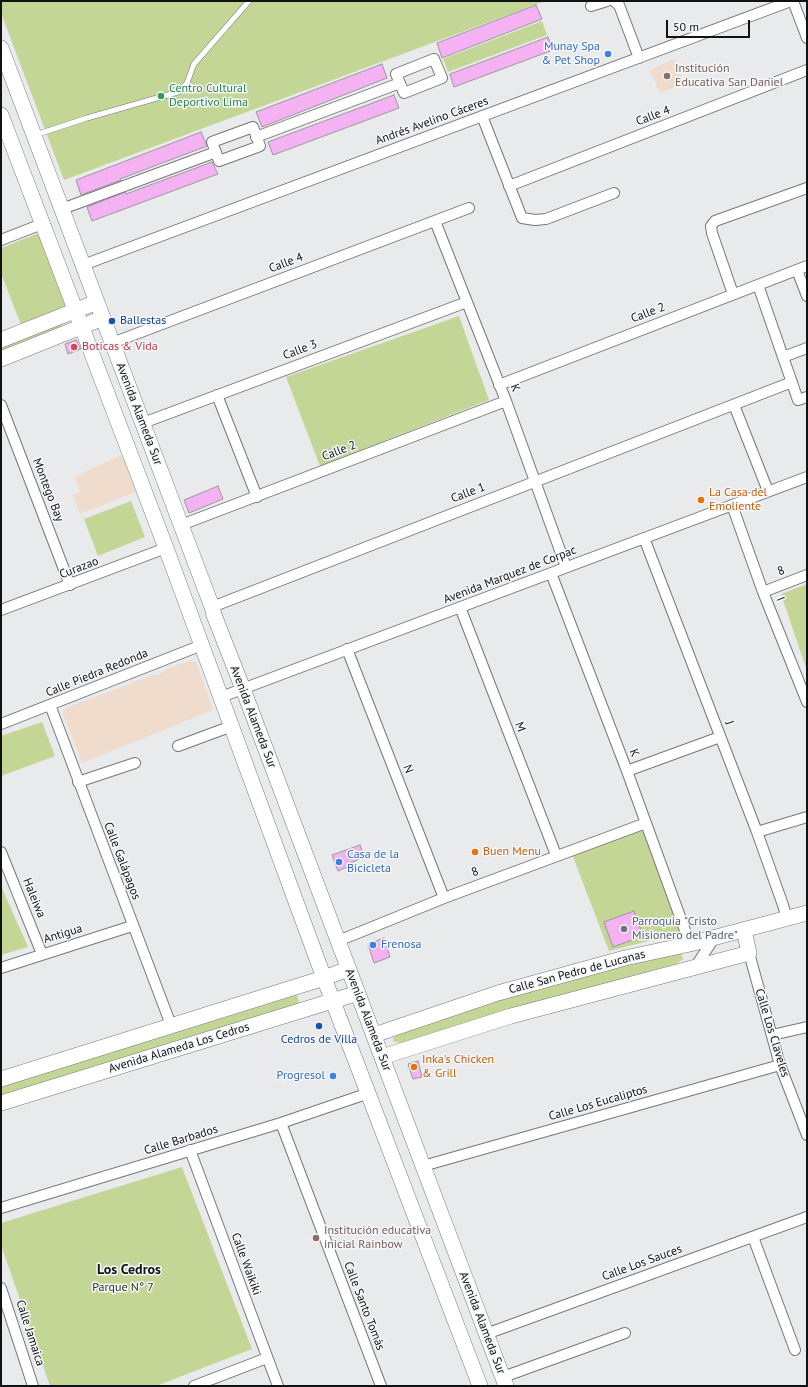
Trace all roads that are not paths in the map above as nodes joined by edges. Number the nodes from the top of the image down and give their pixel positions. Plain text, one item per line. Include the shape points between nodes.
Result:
1 (249, 1) edge
2 (607, 1) edge
3 (614, 1) edge
4 (792, 1) edge
5 (591, 6) dead end
6 (807, 38) edge
7 (1, 48) edge
8 (639, 58) junction
9 (807, 70) edge
10 (400, 83) dead end
11 (1, 115) edge
12 (482, 116) junction
13 (34, 136) junction
14 (256, 136) junction
15 (216, 152) junction
16 (509, 186) junction
17 (807, 188) edge
18 (614, 193) dead end
19 (469, 208) dead end
20 (62, 209) junction
21 (435, 221) junction
22 (42, 224) junction
23 (1, 240) edge
24 (83, 265) junction
25 (802, 268) edge
26 (758, 285) junction
27 (733, 294) junction
28 (807, 296) edge
29 (97, 302) junction
30 (467, 302) junction
31 (75, 310) junction
32 (103, 318) junction
33 (82, 326) junction
34 (1, 340) edge
35 (112, 343) junction
36 (807, 348) edge
37 (783, 357) junction
38 (1, 359) edge
39 (792, 382) junction
40 (500, 385) junction
41 (217, 395) junction
42 (807, 397) edge
43 (506, 402) junction
44 (1, 405) edge
45 (734, 405) junction
46 (143, 423) junction
47 (807, 477) edge
48 (535, 481) junction
49 (768, 491) junction
50 (257, 497) junction
51 (732, 505) junction
52 (181, 525) junction
53 (644, 538) junction
54 (166, 548) junction
55 (566, 567) junction
56 (551, 573) junction
57 (807, 575) edge
58 (70, 585) junction
59 (763, 592) junction
60 (212, 607) junction
61 (460, 607) junction
62 (1, 610) edge
63 (202, 645) junction
64 (347, 649) junction
65 (243, 689) junction
66 (221, 697) junction
67 (807, 702) edge
68 (50, 706) junction
69 (1, 724) edge
70 (232, 726) junction
71 (720, 737) junction
72 (178, 746) dead end
73 (135, 763) dead end
74 (627, 771) junction
75 (78, 782) junction
76 (807, 817) edge
77 (646, 823) junction
78 (757, 832) junction
79 (1, 852) edge
80 (556, 856) junction
81 (444, 898) junction
82 (807, 913) edge
83 (787, 919) junction
84 (132, 926) junction
85 (744, 930) junction
86 (714, 938) junction
87 (338, 941) junction
88 (690, 944) junction
89 (749, 953) junction
90 (42, 954) junction
91 (696, 966) junction
92 (1, 968) edge
93 (348, 969) junction
94 (324, 978) junction
95 (358, 993) junction
96 (333, 1001) junction
97 (171, 1025) junction
98 (807, 1027) edge
99 (374, 1034) junction
100 (772, 1035) junction
101 (382, 1057) junction
102 (780, 1065) junction
103 (1, 1079) edge
104 (369, 1094) junction
105 (1, 1103) edge
106 (280, 1123) junction
107 (807, 1135) edge
108 (190, 1150) junction
109 (423, 1166) junction
110 (1, 1208) edge
111 (807, 1217) edge
112 (754, 1240) junction
113 (1, 1288) edge
114 (625, 1333) dead end
115 (486, 1334) junction
116 (795, 1350) dead end
117 (267, 1358) junction
118 (504, 1381) edge
119 (33, 1386) edge
120 (194, 1386) edge
121 (278, 1386) edge
122 (381, 1386) edge
123 (479, 1386) edge

1 - 13 lane via 194,64 187,83 178,92
2 - 5 street
3 - 8 street via 619,5
4 - 6 street
4 - 8 street, Andrés Avelino Cáceres
7 - 13 main road, Avenida Alameda Sur
8 - 12 street, Andrés Avelino Cáceres
9 - 16 street, Calle 4
10 - 14 street
11 - 22 main road, Avenida Alameda Sur
12 - 16 street
12 - 24 street, Andrés Avelino Cáceres
13 - 20 main road, Avenida Alameda Sur
14 - 15 street via 260,146 219,161
14 - 15 street via 253,127 212,142
15 - 20 street
16 - 18 street via 522,218 535,220 546,219
17 - 27 street via 715,221 711,226
19 - 21 street, Calle 4
20 - 24 main road, Avenida Alameda Sur
21 - 30 street, K
21 - 35 street, Calle 4
22 - 23 street
22 - 31 main road, Avenida Alameda Sur
24 - 29 main road, Avenida Alameda Sur
25 - 26 street, Calle 2
25 - 28 street
26 - 27 street, Calle 2
26 - 37 street
27 - 40 street, Calle 2
29 - 31 main road
29 - 32 main road, Avenida Alameda Sur
30 - 40 street, K
30 - 41 street, Calle 3
31 - 33 main road, Avenida Alameda Sur
31 - 34 main road
32 - 33 main road
32 - 35 main road, Avenida Alameda Sur
33 - 38 main road
33 - 54 main road, Avenida Alameda Sur
35 - 46 main road, Avenida Alameda Sur
36 - 37 street
37 - 39 street
39 - 42 street via 798,400
39 - 45 street, Calle 1
40 - 43 street, K
41 - 46 street, Calle 3
41 - 50 street
43 - 48 street, K
43 - 50 street, Calle 2
44 - 58 street, Montego Bay
45 - 48 street, Calle 1
45 - 49 street
46 - 52 main road, Avenida Alameda Sur
47 - 49 street, Avenida Marquez de Corpac
48 - 55 street, K
48 - 60 street, Calle 1
49 - 51 street, Avenida Marquez de Corpac
50 - 52 street, Calle 2
51 - 53 street, Avenida Marquez de Corpac
51 - 59 street, I
52 - 60 main road, Avenida Alameda Sur
53 - 55 street, Avenida Marquez de Corpac
53 - 71 street, J
54 - 58 street, Curazao
54 - 63 main road, Avenida Alameda Sur
55 - 56 street, Avenida Marquez de Corpac
56 - 61 street, Avenida Marquez de Corpac
56 - 74 street, K
57 - 59 street, 8
58 - 62 street, Curazao
59 - 67 street, I
60 - 65 main road, Avenida Alameda Sur
61 - 64 street, Avenida Marquez de Corpac
61 - 80 street, M
63 - 66 main road, Avenida Alameda Sur
63 - 68 street, Calle Piedra Redonda
64 - 65 street, Avenida Marquez de Corpac
64 - 81 street, N
65 - 66 street, Avenida Marquez de Corpac
65 - 87 main road, Avenida Alameda Sur
66 - 70 main road, Avenida Alameda Sur
68 - 69 street, Calle Piedra Redonda
68 - 75 street, Calle Galápagos
70 - 72 street
70 - 94 main road, Avenida Alameda Sur
71 - 74 street
71 - 78 street, J
73 - 75 street
74 - 77 street, K
75 - 84 street, Calle Galápagos
76 - 78 street
77 - 80 street, 8
77 - 88 street, K
78 - 83 street, J
79 - 90 street, Haleiwa
80 - 81 street, 8
81 - 87 street, 8
82 - 83 main road, Calle San Pedro de Lucanas
83 - 85 main road, Calle San Pedro de Lucanas
84 - 90 street, Antigua
84 - 97 street, Calle Galápagos
85 - 86 main road, Calle San Pedro de Lucanas
85 - 89 main road, Calle Los Claveles
86 - 88 main road, Calle San Pedro de Lucanas
86 - 91 street
87 - 93 main road, Avenida Alameda Sur
88 - 99 main road, Calle San Pedro de Lucanas via 625,958 505,991
89 - 91 main road
89 - 100 street, Calle Los Claveles
90 - 92 street, Antigua
91 - 101 main road via 511,1016
93 - 94 main road, Avenida Alameda Los Cedros
93 - 95 main road, Avenida Alameda Sur
94 - 96 main road, Avenida Alameda Sur
94 - 97 main road, Avenida Alameda Los Cedros
95 - 96 main road, Avenida Alameda Los Cedros
95 - 99 main road, Avenida Alameda Sur
96 - 104 main road, Avenida Alameda Sur
96 - 105 main road, Avenida Alameda Los Cedros
97 - 103 main road, Avenida Alameda Los Cedros
98 - 100 street
99 - 101 main road, Avenida Alameda Sur
100 - 102 street, Calle Los Claveles
101 - 109 main road, Avenida Alameda Sur
102 - 107 street, Calle Los Claveles
102 - 109 street, Calle Los Eucaliptos
104 - 106 street, Calle Barbados
104 - 123 main road, Avenida Alameda Sur
106 - 108 street, Calle Barbados
106 - 122 street, Calle Santo Tomás
108 - 110 street, Calle Barbados
108 - 117 street, Calle Waikiki
109 - 115 main road, Avenida Alameda Sur
111 - 112 street, Calle Los Sauces
112 - 115 street, Calle Los Sauces
112 - 116 street
113 - 119 street, Calle Jamaica
114 - 118 street
115 - 118 main road, Avenida Alameda Sur
117 - 120 street
117 - 121 street, Calle Waikiki

